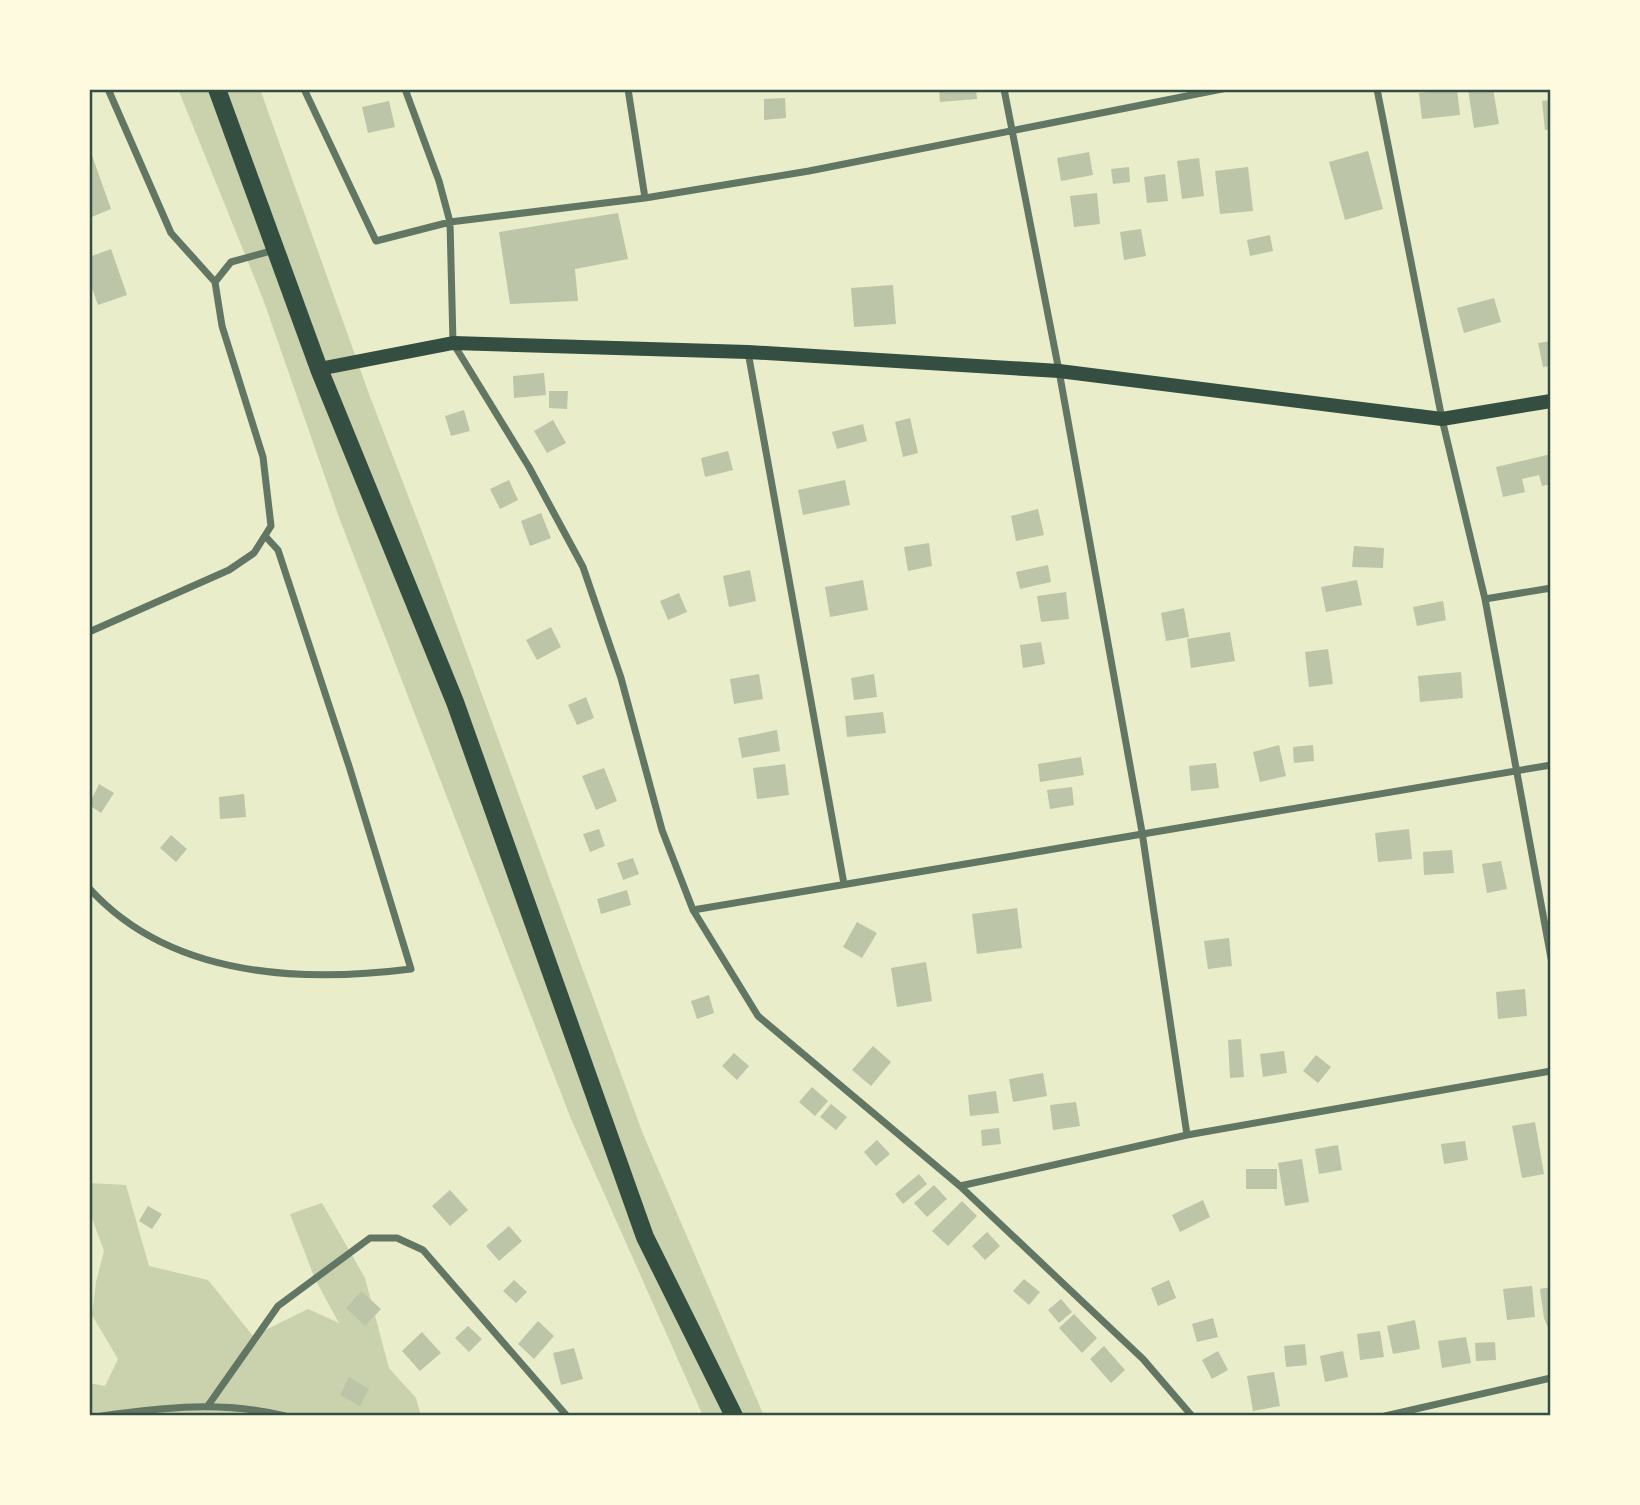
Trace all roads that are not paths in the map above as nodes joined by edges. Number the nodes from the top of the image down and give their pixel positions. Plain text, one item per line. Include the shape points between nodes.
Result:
1 (108, 89) edge
2 (217, 89) edge
3 (304, 89) edge
4 (405, 89) edge
5 (628, 89) edge
6 (1004, 89) edge
7 (1222, 89) edge
8 (1377, 89) edge
9 (1011, 129) junction
10 (645, 198) junction
11 (450, 222) junction
12 (275, 250) junction
13 (215, 282) junction
14 (453, 343) junction
15 (748, 352) junction
16 (319, 369) junction
17 (1059, 370) junction
18 (1551, 401) edge
19 (1443, 419) junction
20 (266, 537) junction
21 (1551, 588) edge
22 (1485, 599) junction
23 (89, 632) edge
24 (1551, 765) edge
25 (1517, 771) junction
26 (1142, 832) junction
27 (844, 884) junction
28 (89, 888) edge
29 (693, 910) junction
30 (1547, 914) edge
31 (1551, 958) edge
32 (1551, 1071) edge
33 (1187, 1135) junction
34 (960, 1186) junction
35 (1551, 1378) edge
36 (206, 1407) junction
37 (102, 1416) edge
38 (285, 1416) edge
39 (567, 1416) edge
40 (734, 1416) edge
41 (1192, 1416) edge
42 (1385, 1416) edge

1 - 13 street via 171,233
2 - 12 highway
3 - 11 street via 376,241
4 - 11 street
5 - 10 street
6 - 9 street
7 - 9 street
8 - 19 street
9 - 10 street via 809,171
9 - 17 street
10 - 11 street
11 - 14 street
12 - 13 street via 231,262
12 - 16 highway
13 - 20 street via 222,326 263,457 271,526
14 - 15 main road
14 - 16 main road
14 - 29 street via 583,567 621,678 662,830
15 - 17 main road
15 - 27 street
16 - 40 highway via 455,702 645,1237
17 - 19 main road
17 - 26 street
18 - 19 main road
19 - 22 street
20 - 23 street via 254,553 229,570
20 - 28 street via 278,550 411,969 370,974 272,973 191,957 152,938
21 - 22 street
22 - 25 street
24 - 25 street
25 - 26 street
25 - 30 street
26 - 27 street
26 - 33 street
27 - 29 street
29 - 34 street via 758,1016
30 - 31 street
32 - 33 street
33 - 34 street
34 - 41 street via 1143,1359
35 - 42 street
36 - 37 street
36 - 38 street via 253,1408
36 - 39 street via 278,1306 370,1238 397,1238 424,1250

